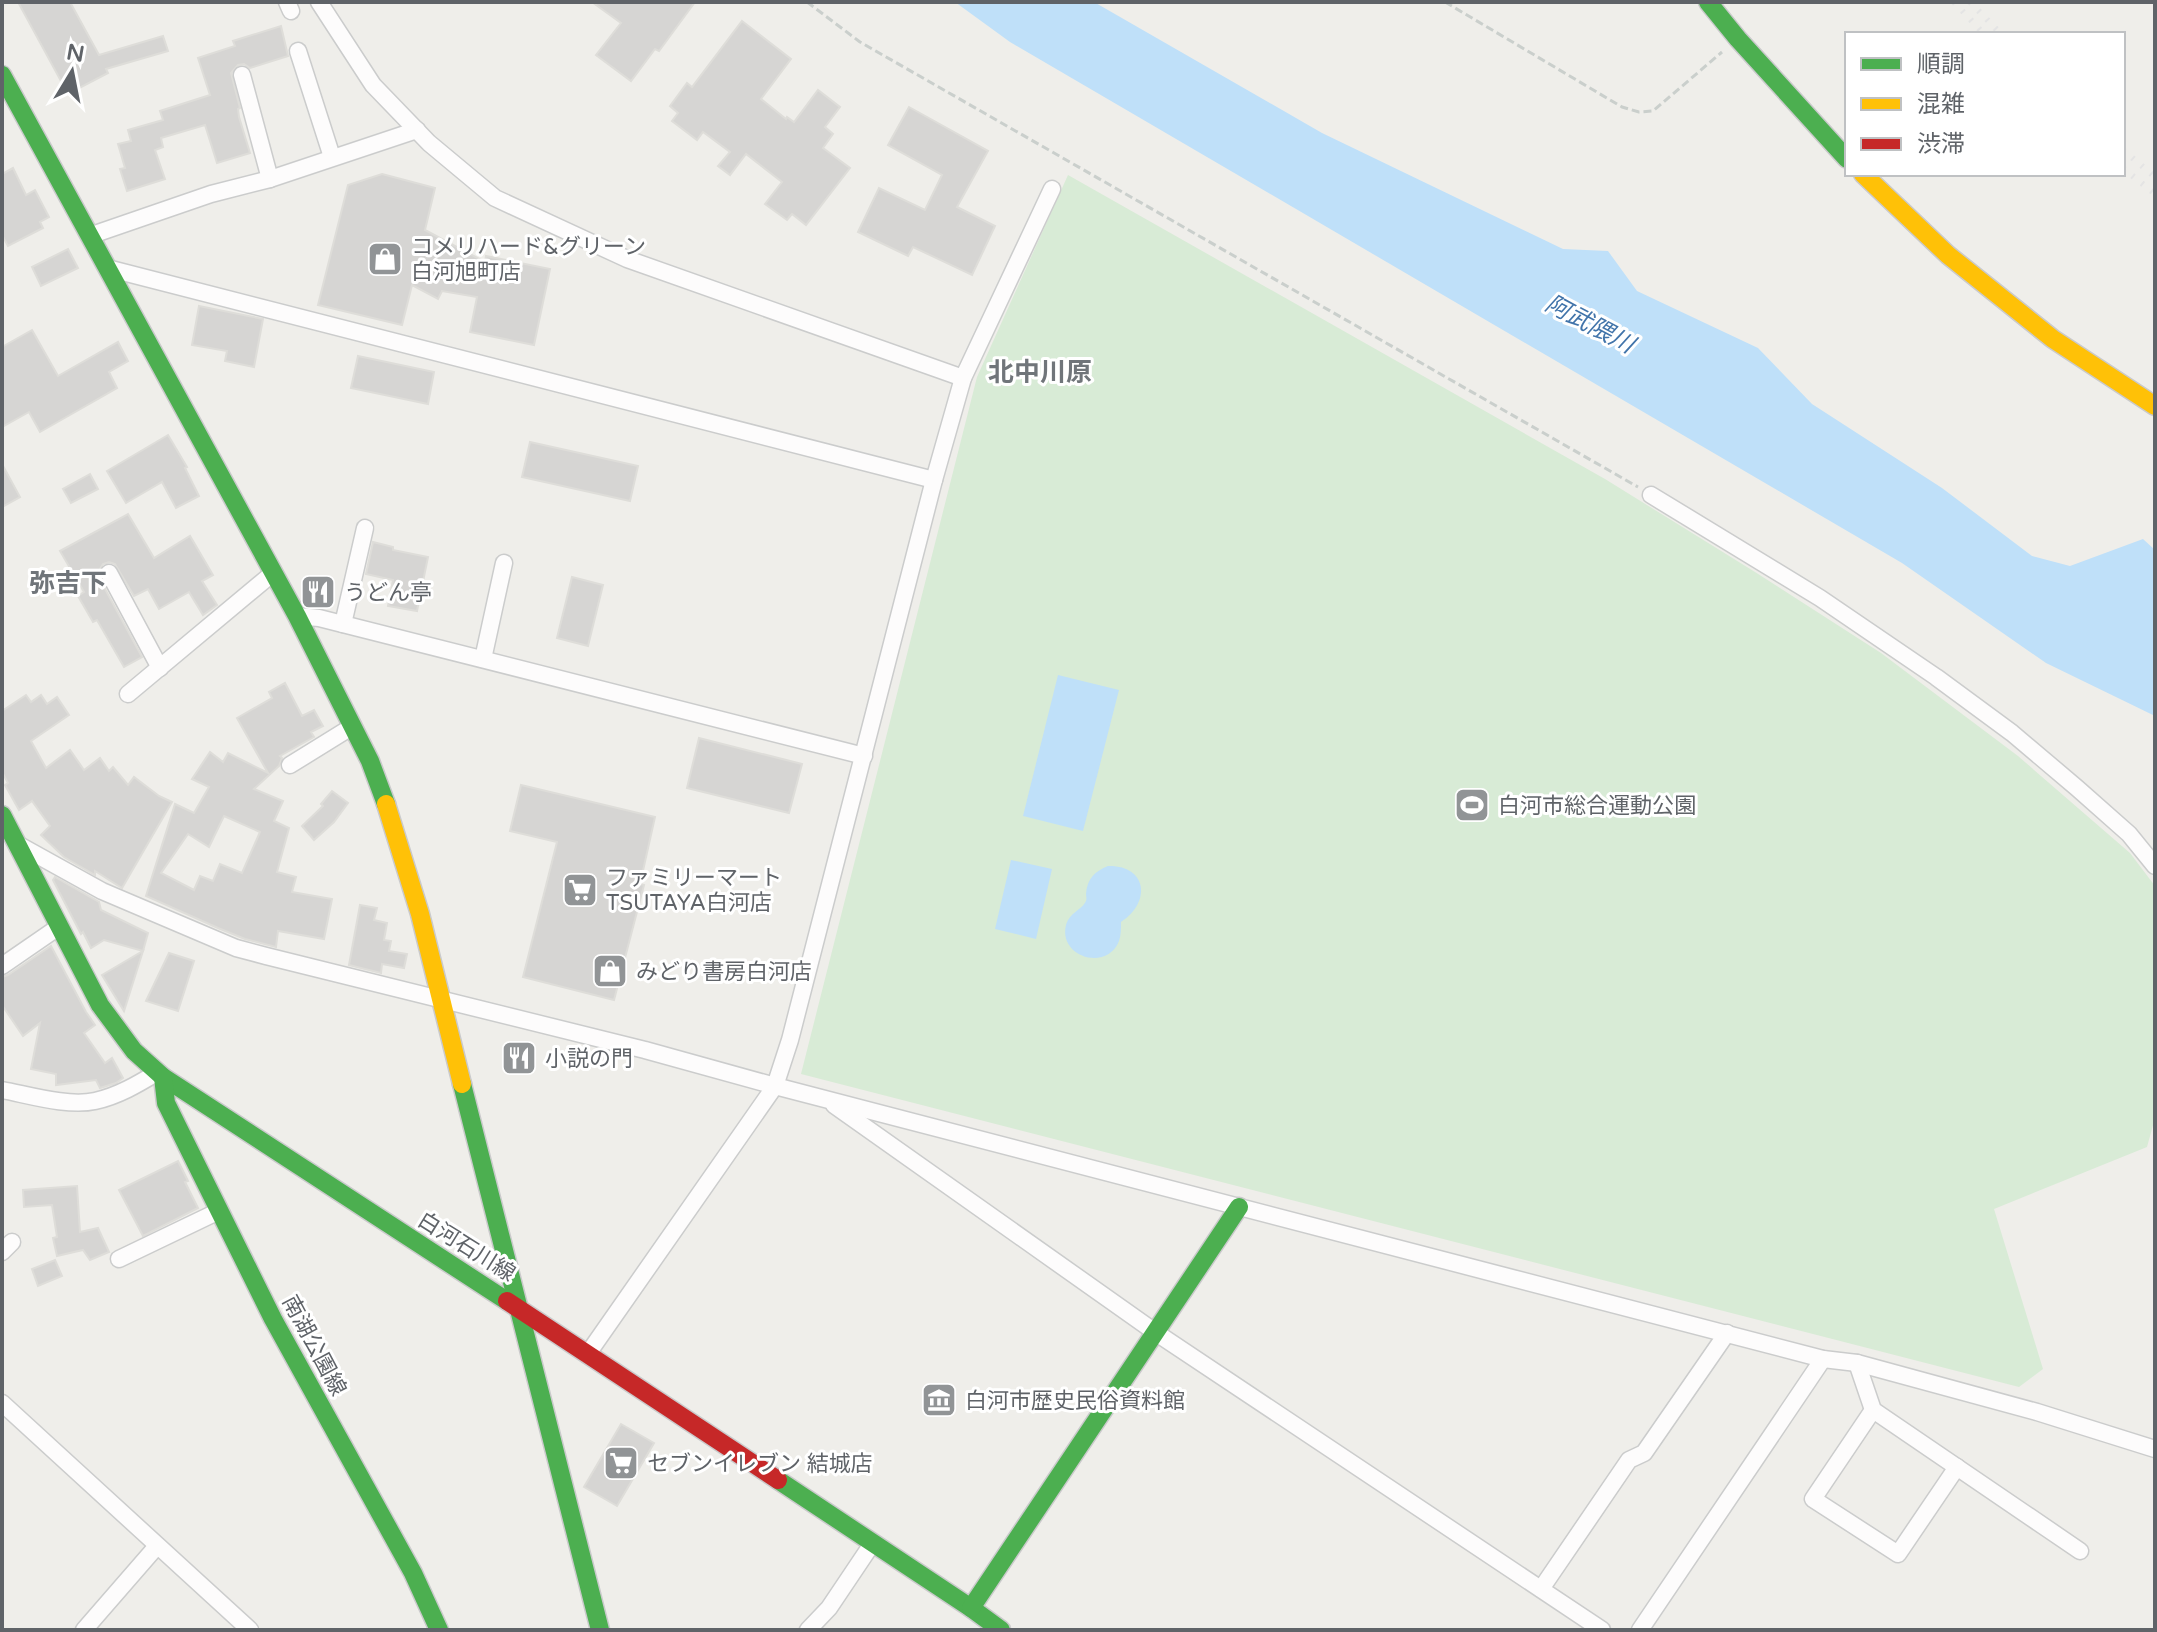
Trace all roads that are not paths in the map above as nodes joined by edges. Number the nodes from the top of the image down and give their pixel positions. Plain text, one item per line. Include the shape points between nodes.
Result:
1 (319, 2) edge
2 (1708, 2) edge
3 (298, 51) dead end
4 (2, 75) edge
5 (242, 75) dead end
6 (417, 130) junction
7 (332, 157) junction
8 (1845, 157) edge
9 (1865, 176) edge
10 (270, 179) junction
11 (1052, 189) dead end
12 (89, 236) junction
13 (107, 268) junction
14 (963, 378) junction
15 (2155, 406) edge
16 (934, 480) junction
17 (1651, 495) road end
18 (365, 528) dead end
19 (504, 563) dead end
20 (109, 573) dead end
21 (273, 573) junction
22 (297, 616) junction
23 (343, 624) junction
24 (483, 659) junction
25 (160, 668) junction
26 (128, 694) dead end
27 (353, 726) junction
28 (864, 756) junction
29 (290, 765) dead end
30 (2, 815) edge
31 (17, 844) junction
32 (2155, 866) edge
33 (60, 926) junction
34 (2, 966) edge
35 (443, 1001) junction
36 (160, 1075) junction
37 (775, 1086) junction
38 (2, 1090) edge
39 (826, 1099) junction
40 (1239, 1207) junction
41 (219, 1211) junction
42 (119, 1259) dead end
43 (517, 1307) junction
44 (1155, 1332) junction
45 (1727, 1333) junction
46 (587, 1355) junction
47 (1823, 1359) junction
48 (1857, 1363) junction
49 (2, 1403) edge
50 (1873, 1410) junction
51 (2155, 1449) edge
52 (1957, 1467) junction
53 (872, 1544) junction
54 (157, 1546) junction
55 (2080, 1551) dead end
56 (1541, 1589) junction
57 (971, 1608) junction
58 (994, 1628) edge
59 (84, 1630) edge
60 (250, 1630) edge
61 (439, 1630) edge
62 (600, 1630) edge
63 (808, 1630) edge
64 (1602, 1630) edge
65 (1640, 1630) edge

1 - 6 street via 373,85
2 - 8 street
3 - 7 street
4 - 12 street
5 - 10 street
6 - 7 street
6 - 14 street via 495,198 627,259
7 - 10 street
9 - 15 street via 1948,255 2053,339
10 - 12 street
11 - 14 street
12 - 13 street
13 - 16 street
13 - 21 street
14 - 16 street
16 - 28 street
17 - 32 street via 1820,598 1949,686 2129,834
18 - 23 street
19 - 24 street
20 - 25 street
21 - 22 street
21 - 25 street
22 - 23 street
22 - 27 street
23 - 24 street
24 - 28 street
25 - 26 street
27 - 29 street
27 - 35 street via 396,832
28 - 37 street
30 - 31 street, 白河石川線
31 - 33 street, 白河石川線
31 - 35 street via 102,891 236,948
33 - 34 street
33 - 36 street, 白河石川線 via 100,1005 134,1051
35 - 37 street
35 - 43 street
36 - 38 street via 78,1103
36 - 41 street, 南湖公園線 via 166,1103
36 - 43 street, 白河石川線
37 - 39 street
37 - 46 street
39 - 40 street
39 - 44 street
40 - 44 street
40 - 45 street
41 - 42 street
41 - 61 street, 南湖公園線
43 - 46 street, 白河石川線
43 - 62 street
44 - 56 street
44 - 57 street
45 - 47 street
45 - 56 street via 1644,1453 1629,1460
46 - 53 street, 白河石川線
47 - 48 street
47 - 65 street
48 - 50 street
48 - 51 street
49 - 54 street
50 - 52 street
50 - 52 street via 1813,1499 1898,1554
52 - 55 street
53 - 57 street, 白河石川線
53 - 63 street
54 - 59 street
54 - 60 street
56 - 64 street
57 - 58 street, 白河石川線

